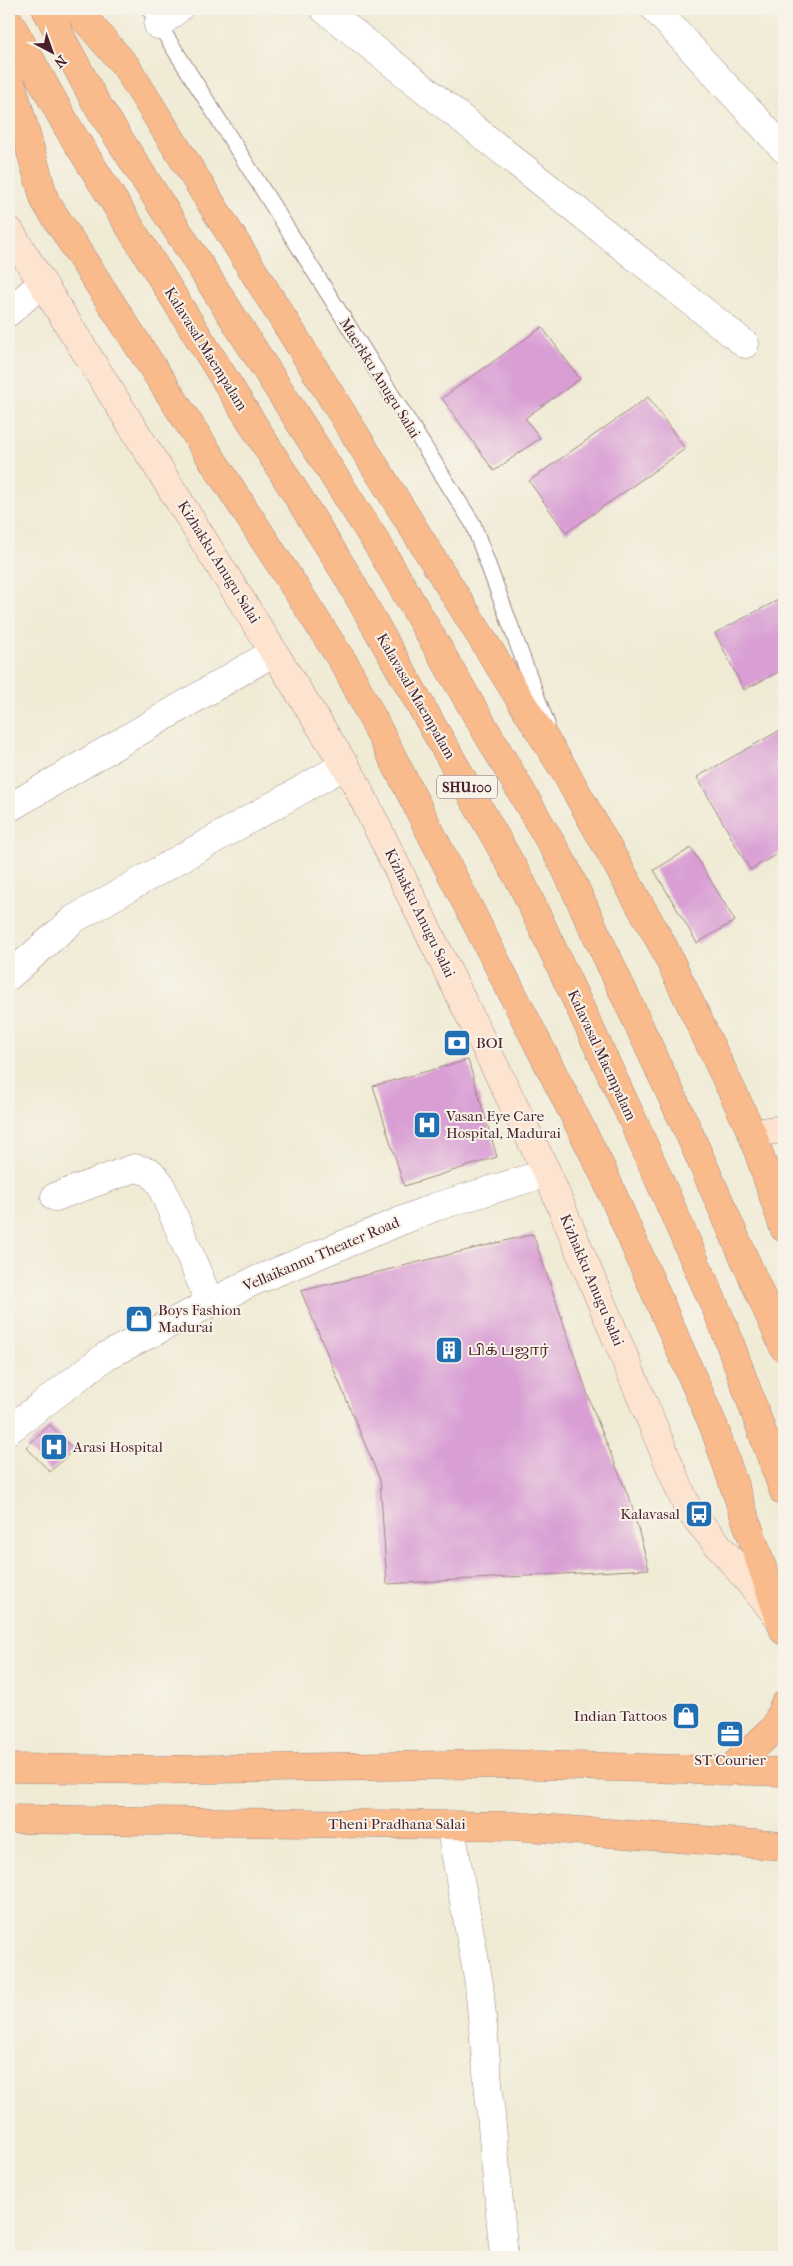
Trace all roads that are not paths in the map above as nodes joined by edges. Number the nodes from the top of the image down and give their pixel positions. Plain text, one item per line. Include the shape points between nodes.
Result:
1 (46, 9) edge
2 (76, 9) edge
3 (324, 9) edge
4 (655, 9) edge
5 (161, 14) edge
6 (9, 21) edge
7 (9, 75) edge
8 (784, 149) edge
9 (9, 230) edge
10 (42, 283) junction
11 (9, 312) edge
12 (745, 344) dead end
13 (274, 652) junction
14 (345, 765) junction
15 (564, 770) junction
16 (9, 808) edge
17 (9, 976) edge
18 (784, 1129) edge
19 (752, 1133) junction
20 (547, 1173) junction
21 (55, 1197) dead end
22 (784, 1228) edge
23 (210, 1302) junction
24 (784, 1348) edge
25 (9, 1430) edge
26 (784, 1492) edge
27 (782, 1625) edge
28 (784, 1705) edge
29 (9, 1768) edge
30 (727, 1772) junction
31 (784, 1772) edge
32 (9, 1819) edge
33 (450, 1824) junction
34 (784, 1846) edge
35 (504, 2257) edge

1 - 24 main road, SHU100 via 95,101 378,545 565,867 689,1133
2 - 15 main road via 125,65
3 - 12 street
4 - 8 street
5 - 15 lane, Maerkku Anugu Salai via 472,524
6 - 26 main road, Kalavasal Maempalam / SHU100 via 66,126 346,572 522,884 635,1125 724,1327
7 - 27 main road via 45,201 347,668 602,1170 714,1427
9 - 10 street, Kizhakku Anugu Salai
10 - 11 street
10 - 13 street, Kizhakku Anugu Salai
13 - 14 street, Kizhakku Anugu Salai
13 - 16 street
14 - 17 street via 74,919
14 - 20 street, Kizhakku Anugu Salai
15 - 19 main road via 663,946
18 - 19 street
19 - 22 main road
20 - 23 street, Vellaikannu Theater Road via 435,1207
20 - 27 street, Kizhakku Anugu Salai via 688,1509
21 - 23 street via 135,1168 150,1172 160,1183
23 - 25 street, Vellaikannu Theater Road via 106,1356
28 - 30 main road via 775,1728
29 - 30 main road via 156,1770 499,1764
30 - 31 main road
32 - 33 main road, Theni Pradhana Salai
33 - 34 main road, Theni Pradhana Salai
33 - 35 street via 479,1984

